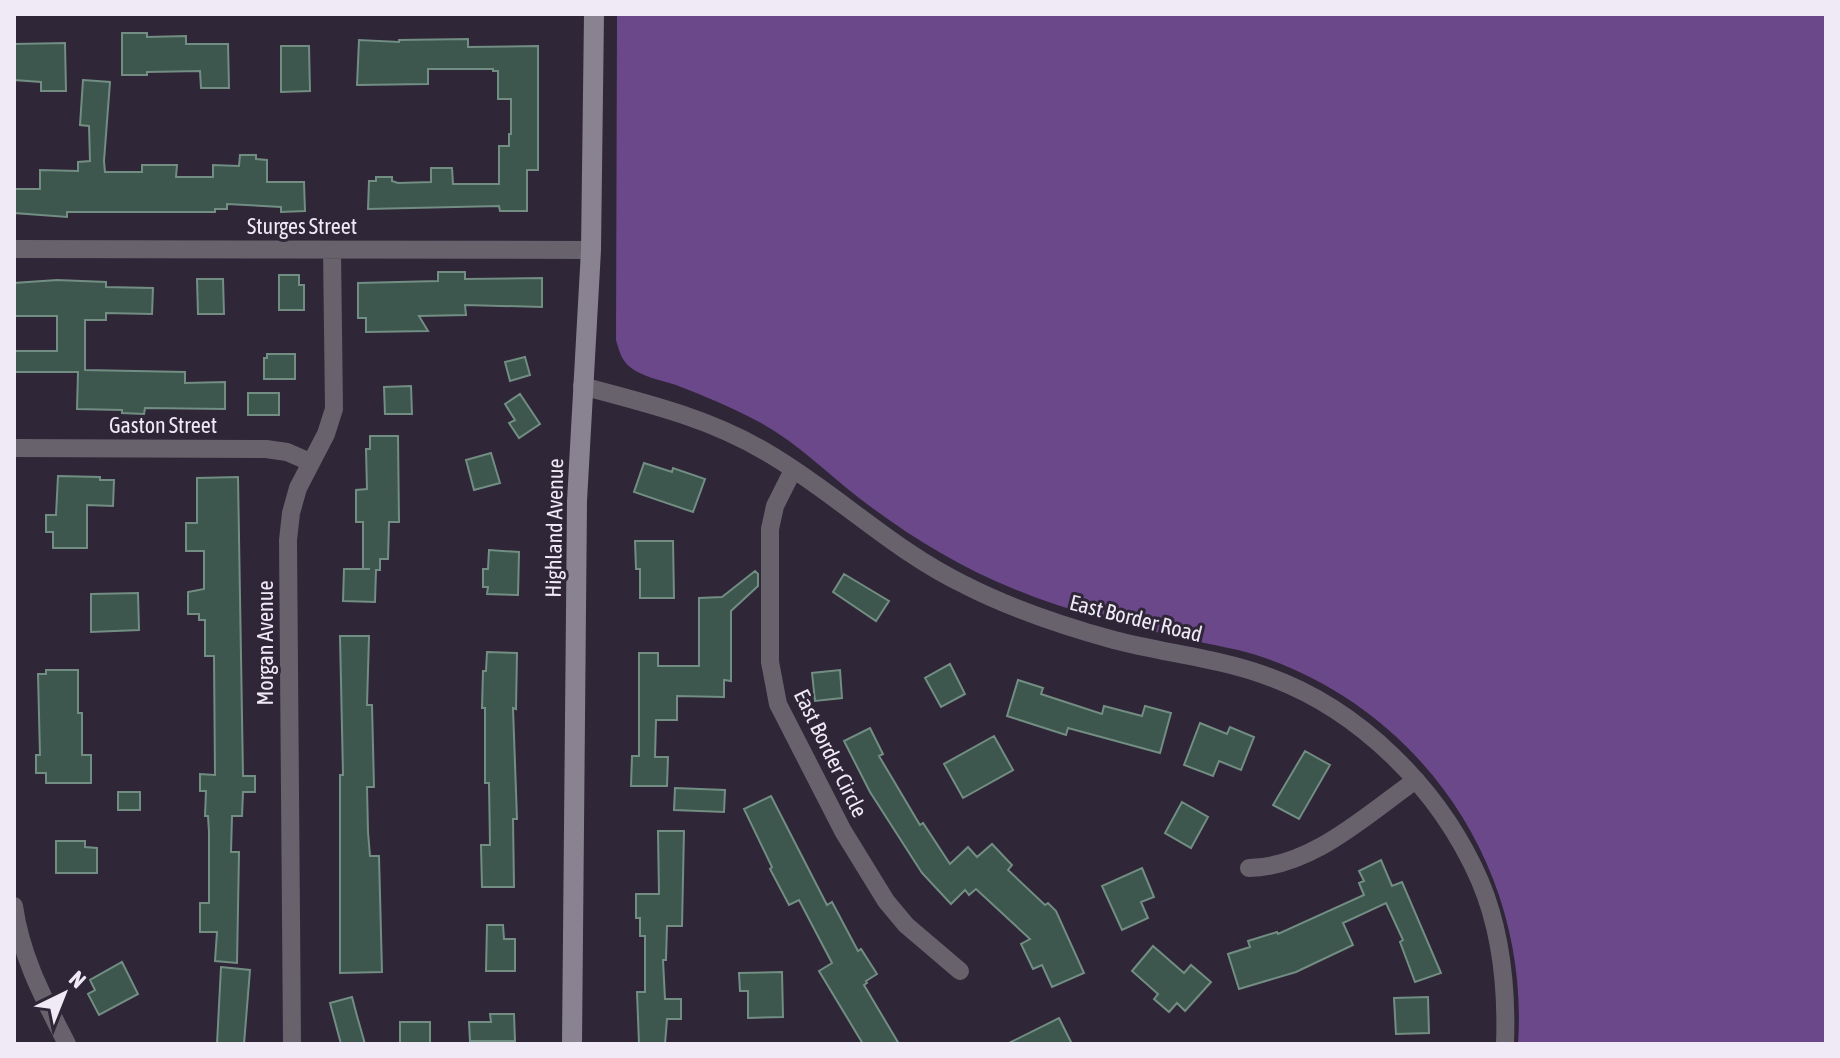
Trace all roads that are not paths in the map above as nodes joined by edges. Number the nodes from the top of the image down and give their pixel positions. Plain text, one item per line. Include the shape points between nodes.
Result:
1 (594, 14) edge
2 (14, 249) edge
3 (332, 250) junction
4 (591, 250) junction
5 (582, 386) junction
6 (14, 448) edge
7 (310, 462) junction
8 (793, 470) junction
9 (1416, 780) junction
10 (1249, 868) dead end
11 (14, 906) edge
12 (960, 971) dead end
13 (67, 1044) edge
14 (292, 1044) edge
15 (572, 1044) edge
16 (1505, 1044) edge

1 - 4 main road, Highland Avenue
2 - 3 street, Sturges Street
3 - 4 street, Sturges Street
3 - 7 street, Morgan Avenue via 334,409
4 - 5 main road, Highland Avenue
5 - 8 street, East Border Road via 713,425
5 - 15 main road, Highland Avenue
6 - 7 street, Gaston Street via 266,449
7 - 14 street, Morgan Avenue via 294,500 288,540
8 - 9 street, East Border Road via 896,545 992,598 1115,640 1245,669 1291,686 1370,736
8 - 12 street, East Border Circle via 770,529 770,662 778,704 879,891 906,925
9 - 10 street via 1313,852 1282,864
9 - 16 street, East Border Road via 1458,839 1483,891 1501,955
11 - 13 street via 28,966

